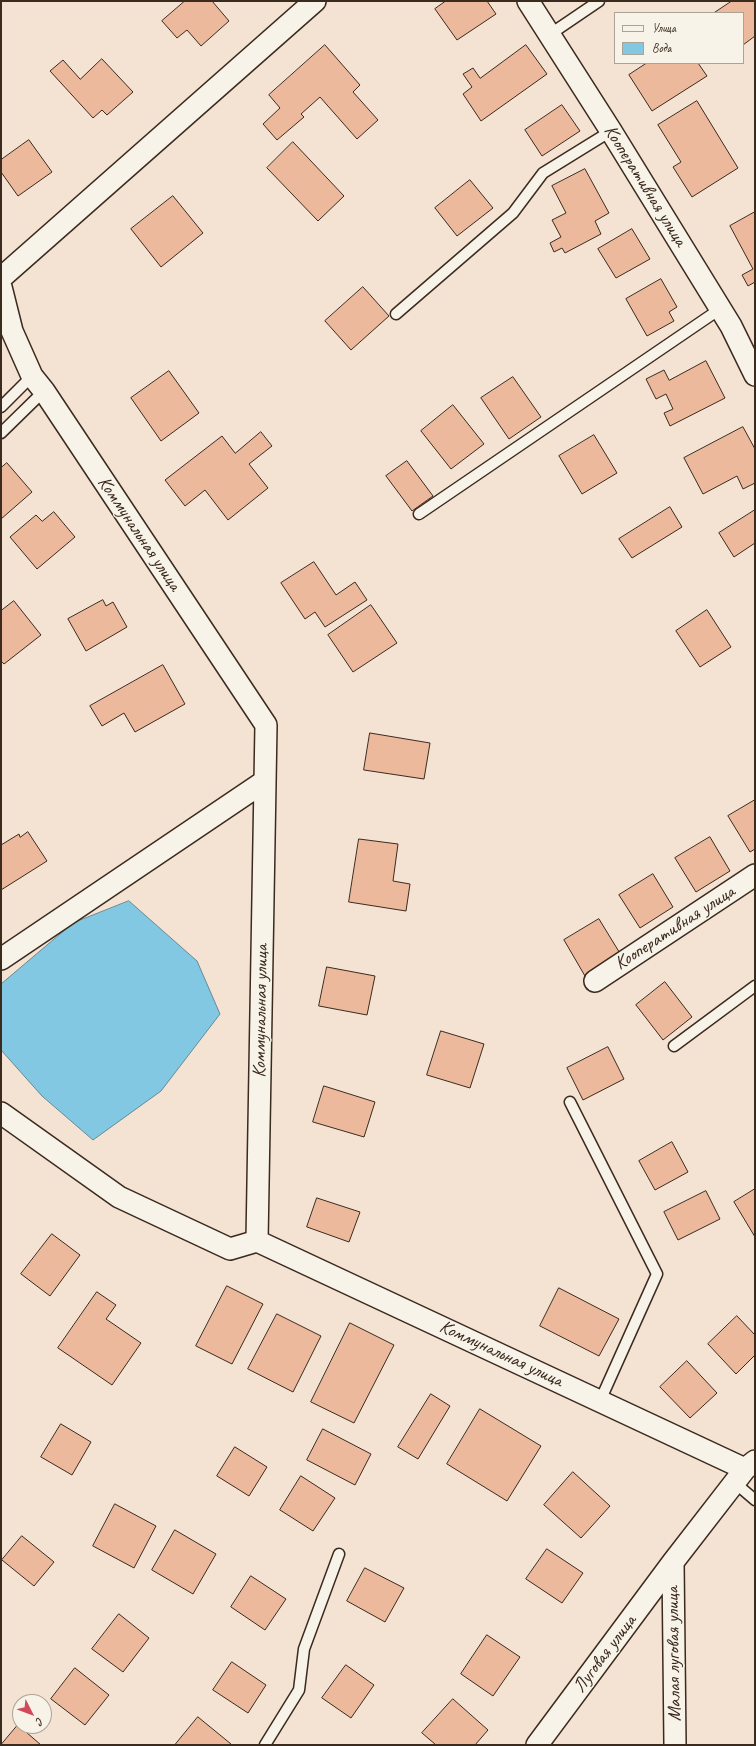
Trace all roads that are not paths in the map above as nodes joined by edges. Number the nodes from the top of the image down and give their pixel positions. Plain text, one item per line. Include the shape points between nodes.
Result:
1 (315, 1) edge
2 (528, 1) edge
3 (599, 1) edge
4 (550, 35) junction
5 (611, 131) junction
6 (1, 278) edge
7 (1, 287) edge
8 (720, 309) junction
9 (396, 314) dead end
10 (755, 375) edge
11 (38, 383) junction
12 (1, 407) edge
13 (1, 433) edge
14 (419, 514) dead end
15 (265, 782) junction
16 (755, 875) edge
17 (1, 958) edge
18 (595, 980) dead end
19 (755, 986) edge
20 (674, 1046) dead end
21 (570, 1102) dead end
22 (1, 1113) edge
23 (257, 1241) junction
24 (600, 1401) junction
25 (745, 1471) edge
26 (755, 1500) edge
27 (339, 1554) dead end
28 (673, 1562) junction
29 (265, 1745) edge
30 (537, 1745) edge
31 (675, 1745) edge

1 - 6 street
2 - 4 street, Кооперативная улица
3 - 4 lane
4 - 5 street, Кооперативная улица
5 - 8 street, Кооперативная улица
5 - 9 lane via 543,173 512,213
7 - 11 street, Коммунальная улица via 12,331
8 - 10 street, Кооперативная улица
8 - 14 lane
11 - 12 lane
11 - 13 lane
11 - 15 street, Коммунальная улица via 266,725
15 - 17 street
15 - 23 street, Коммунальная улица
16 - 18 street, Кооперативная улица
19 - 20 lane
21 - 24 lane via 657,1274
22 - 23 street via 119,1197 230,1249
23 - 24 street, Коммунальная улица
24 - 25 street, Коммунальная улица
25 - 26 lane
25 - 28 street, Луговая улица
27 - 29 lane via 304,1649 299,1690
28 - 30 street, Луговая улица
28 - 31 street, Малая луговая улица

